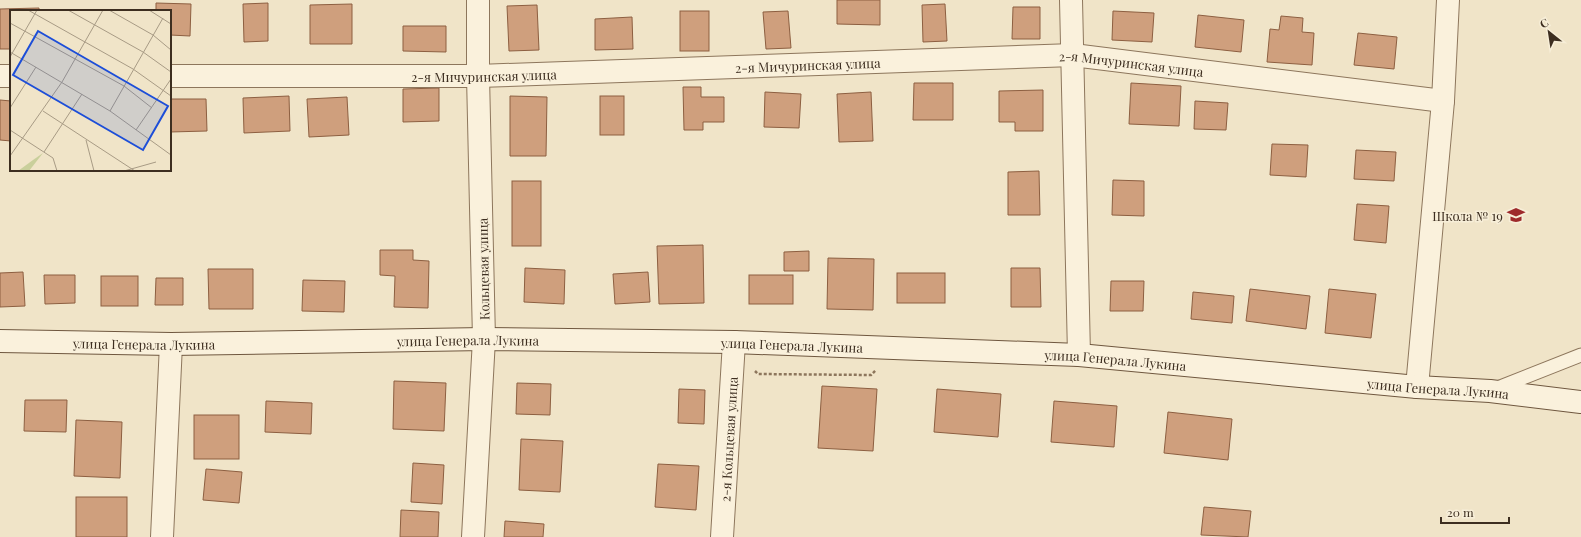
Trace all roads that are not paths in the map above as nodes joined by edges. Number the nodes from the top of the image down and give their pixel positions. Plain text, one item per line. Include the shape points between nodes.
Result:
1 (478, 0) edge
2 (1071, 0) edge
3 (1448, 0) edge
4 (1073, 55) junction
5 (171, 76) edge
6 (478, 76) junction
7 (1443, 101) junction
8 (484, 339) junction
9 (0, 341) edge
10 (734, 342) junction
11 (171, 344) junction
12 (1079, 355) junction
13 (1581, 355) edge
14 (1417, 387) junction
15 (1490, 391) junction
16 (1581, 402) edge
17 (162, 537) edge
18 (473, 537) edge
19 (722, 537) edge

1 - 6 street, Кольцевая улица
2 - 4 street
3 - 7 street
4 - 6 street, 2-я Мичуринская улица
4 - 7 street, 2-я Мичуринская улица
4 - 12 street
5 - 6 street, 2-я Мичуринская улица
6 - 8 street, Кольцевая улица
7 - 14 street
8 - 10 street, улица Генерала Лукина
8 - 11 street, улица Генерала Лукина
8 - 18 street, Кольцевая улица
9 - 11 street, улица Генерала Лукина
10 - 12 street, улица Генерала Лукина
10 - 19 street, 2-я Кольцевая улица
11 - 17 street
12 - 14 street, улица Генерала Лукина
13 - 15 lane
14 - 15 street, улица Генерала Лукина
15 - 16 street, улица Генерала Лукина

